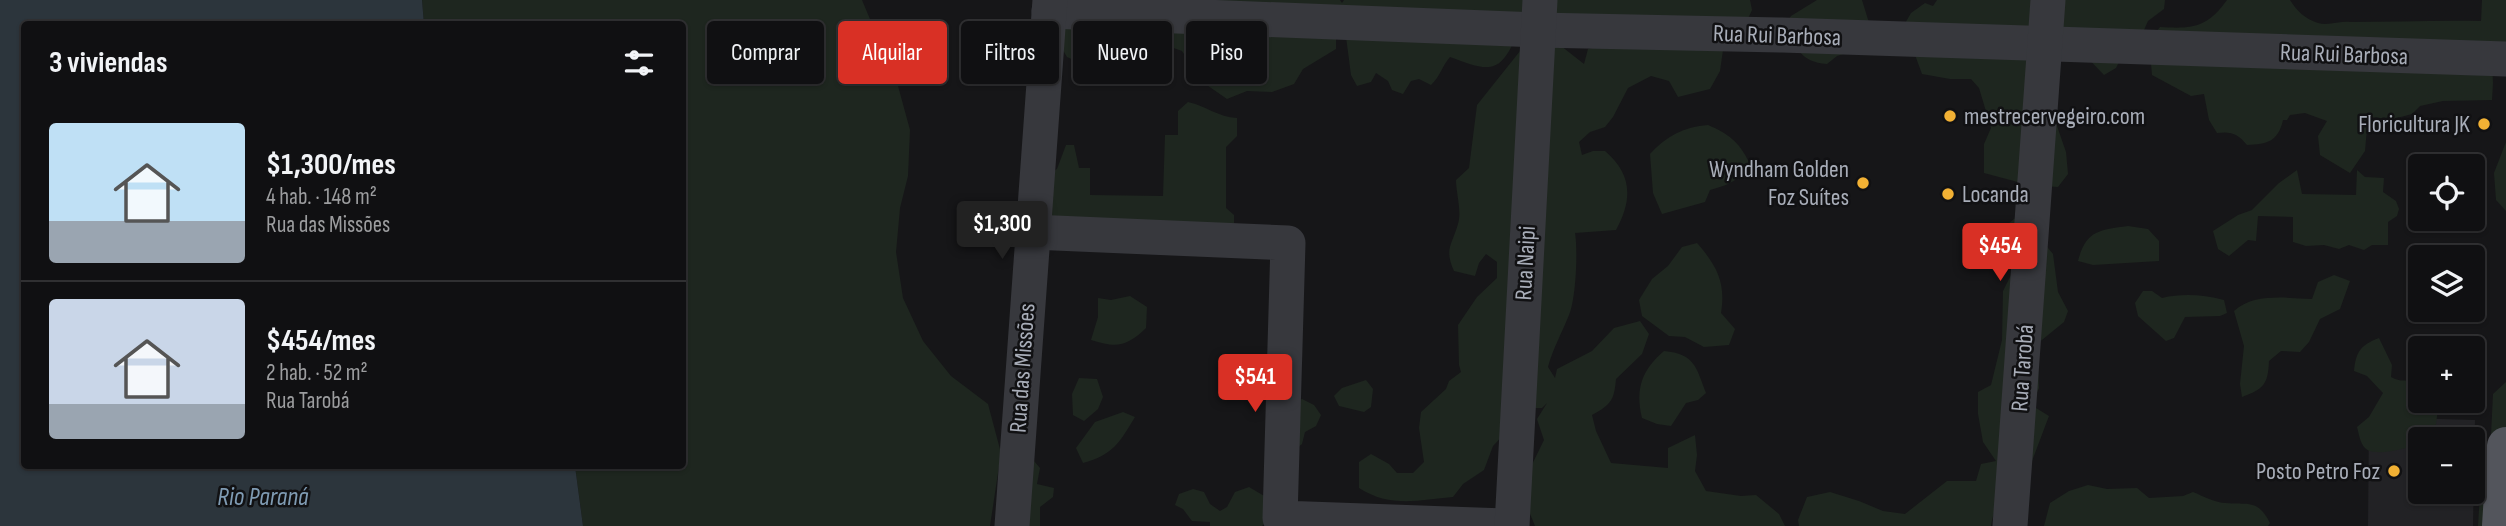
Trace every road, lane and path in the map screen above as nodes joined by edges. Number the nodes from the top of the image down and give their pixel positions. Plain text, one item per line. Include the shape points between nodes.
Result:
1 (2048, 0) edge
2 (1049, 6) edge
3 (1539, 15) edge
4 (2045, 45) junction
5 (2506, 60) edge
6 (1032, 232) junction
7 (2506, 446) edge
8 (1012, 526) edge
9 (1505, 526) edge
10 (1512, 526) edge
11 (2010, 526) edge
12 (2501, 526) edge

1 - 4 street, Rua Tarobá
2 - 3 street, Rua Rui Barbosa
2 - 6 street, Rua das Missões
3 - 4 street, Rua Rui Barbosa via 1795,36
3 - 10 street, Rua Naipi
4 - 5 street, Rua Rui Barbosa
4 - 11 street, Rua Tarobá
6 - 8 street, Rua das Missões
6 - 9 street via 1288,243 1280,518
7 - 12 main road

